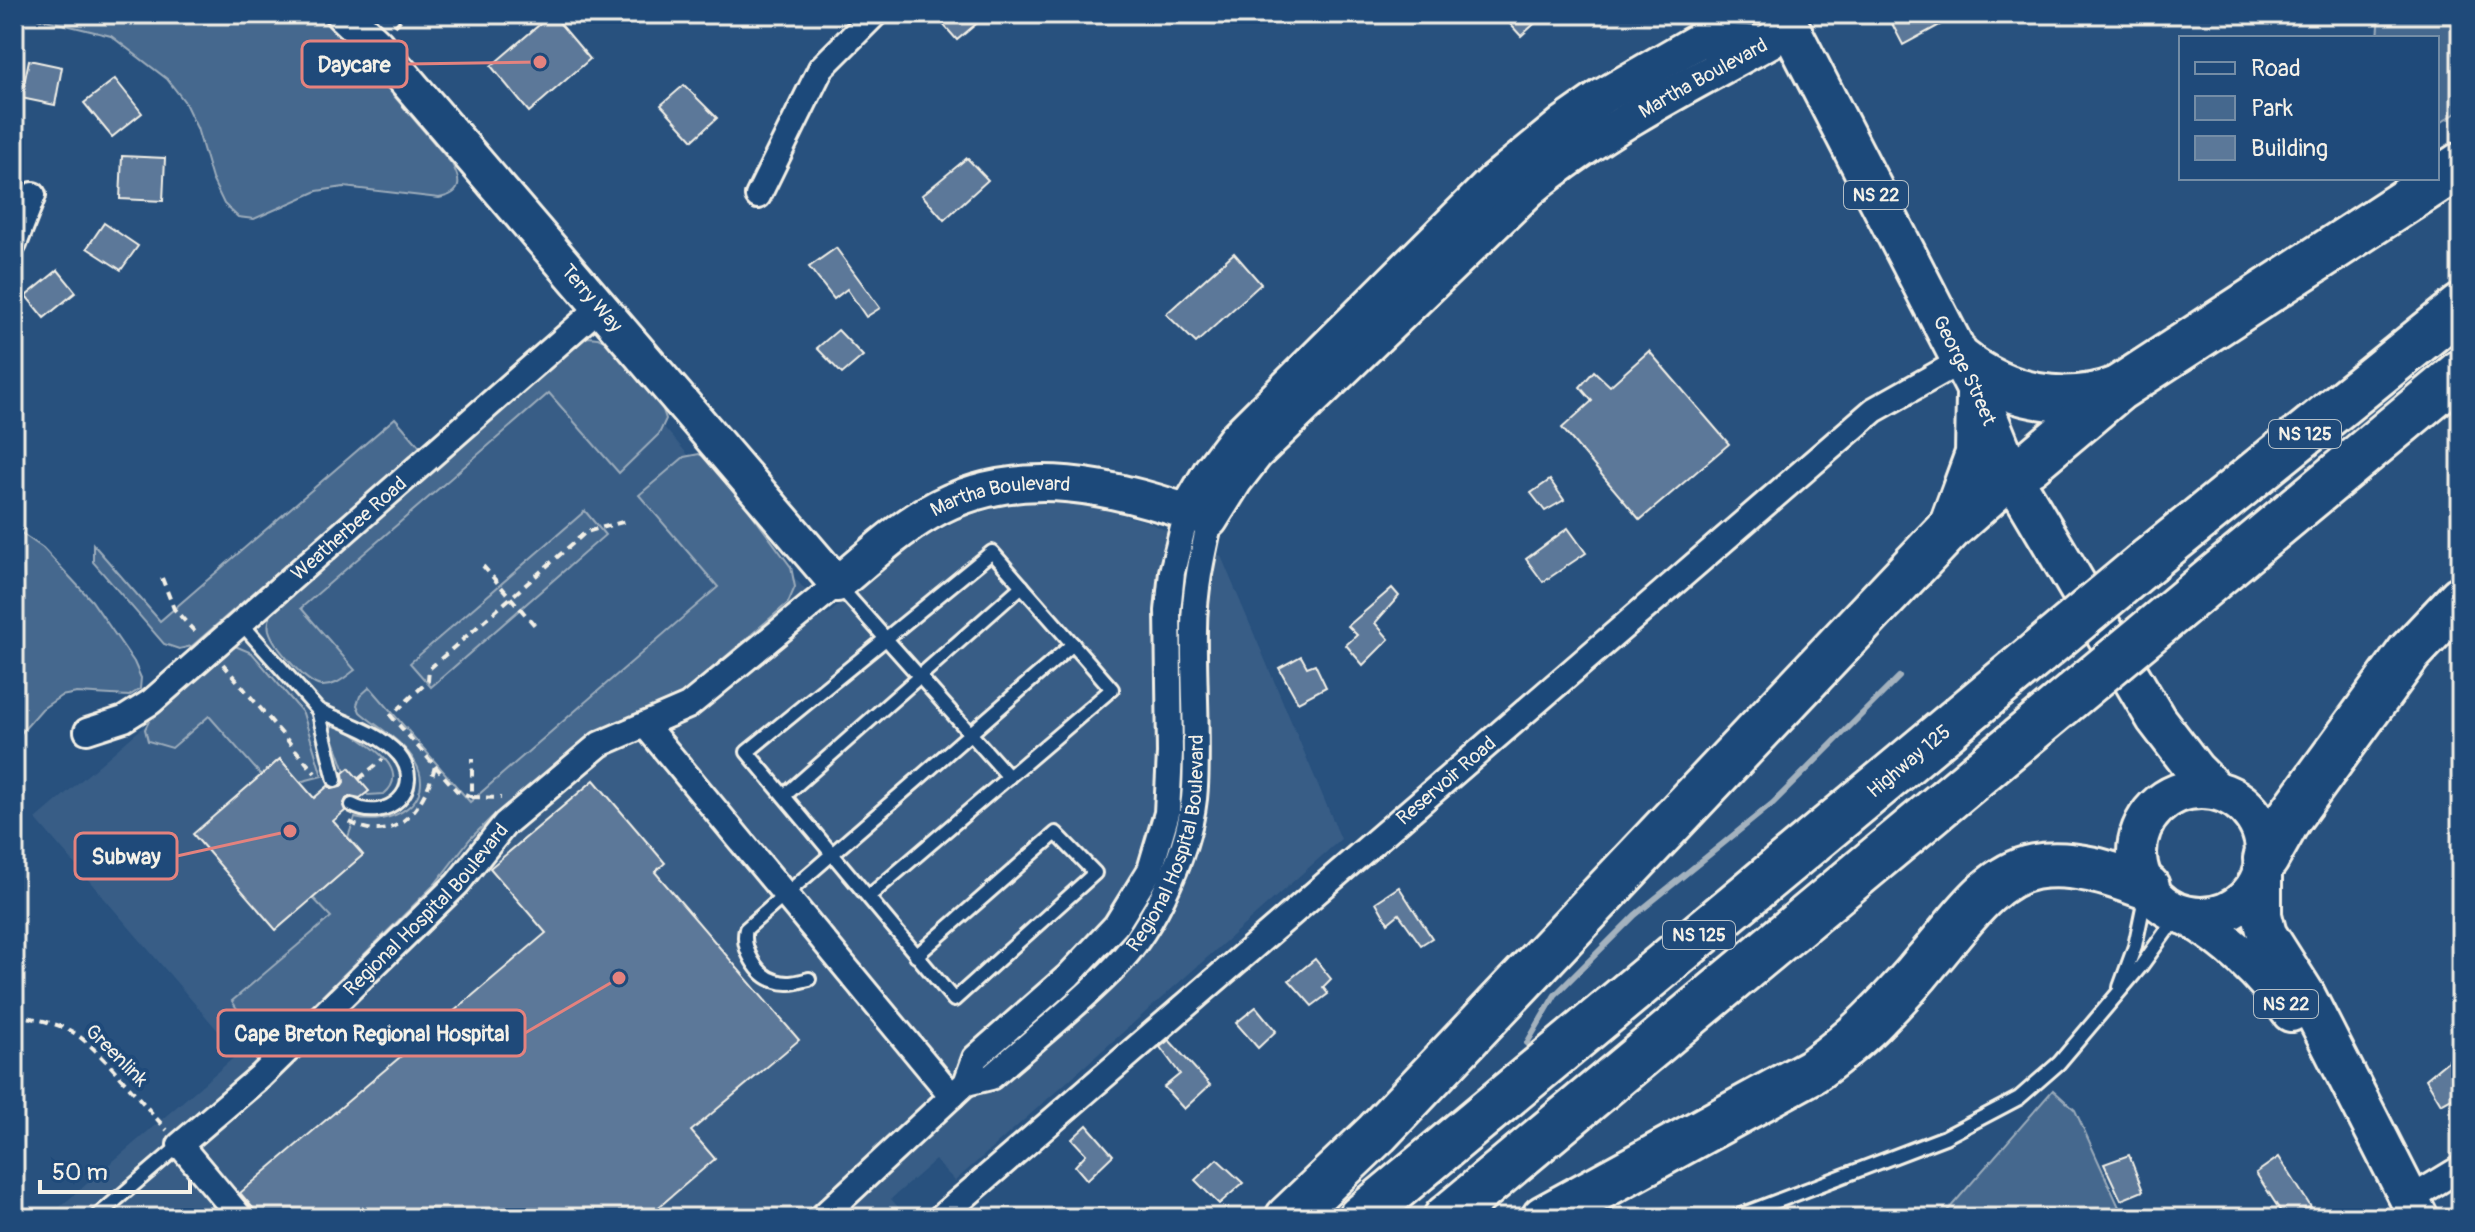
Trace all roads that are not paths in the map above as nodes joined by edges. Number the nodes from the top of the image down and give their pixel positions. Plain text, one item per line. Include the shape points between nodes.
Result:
1 (343, 14) edge
2 (875, 14) edge
3 (1723, 14) edge
4 (1779, 29) edge
5 (1700, 40) junction
6 (2461, 165) edge
7 (2439, 179) edge
8 (2438, 180) edge
9 (33, 195) dead end
10 (758, 196) dead end
11 (14, 244) edge
12 (600, 307) junction
13 (2461, 307) edge
14 (1360, 334) junction
15 (2461, 372) edge
16 (1970, 378) junction
17 (2119, 388) junction
18 (2011, 474) junction
19 (1198, 516) junction
20 (1950, 528) junction
21 (837, 584) junction
22 (1022, 586) junction
23 (2461, 598) edge
24 (241, 623) junction
25 (886, 639) junction
26 (1073, 644) junction
27 (919, 676) junction
28 (318, 710) junction
29 (2156, 719) junction
30 (645, 725) junction
31 (87, 731) dead end
32 (970, 733) junction
33 (1009, 777) junction
34 (335, 780) dead end
35 (2214, 789) junction
36 (784, 796) junction
37 (352, 805) dead end
38 (2154, 809) junction
39 (831, 852) junction
40 (2264, 867) junction
41 (2147, 887) junction
42 (784, 895) junction
43 (868, 897) junction
44 (2188, 916) junction
45 (916, 956) junction
46 (809, 979) dead end
47 (2117, 993) junction
48 (959, 1090) junction
49 (2364, 1111) junction
50 (180, 1145) junction
51 (2461, 1168) edge
52 (2414, 1208) edge
53 (942, 1216) edge
54 (95, 1218) edge
55 (241, 1218) edge
56 (821, 1218) edge
57 (1288, 1218) edge
58 (1360, 1218) edge
59 (1446, 1218) edge
60 (1544, 1218) edge
61 (1733, 1218) edge

1 - 12 street, Terry Way via 376,45
2 - 10 street via 821,68
3 - 5 street
4 - 5 street, Martha Boulevard
4 - 14 street, Martha Boulevard via 1568,157
4 - 16 main road, George Street / NS 22
5 - 14 street, Martha Boulevard via 1603,96 1526,153
6 - 7 highway
8 - 17 highway
9 - 11 street
12 - 21 street, Terry Way
12 - 24 street, Weatherbee Road
13 - 58 highway, Highway 125 / NS 125, bridge
14 - 19 street, Martha Boulevard via 1236,438 1211,471
15 - 59 highway, NS 125, bridge
16 - 17 highway via 1975,371 2011,390 2043,398 2092,396
16 - 18 main road, George Street / NS 22
16 - 20 highway via 1978,454
16 - 53 street, Reservoir Road via 1874,410
17 - 18 highway
18 - 20 highway
18 - 29 main road, George Street / NS 22
19 - 21 street, Martha Boulevard via 1083,485 1006,485 928,513
19 - 48 street, Regional Hospital Boulevard via 1172,572 1167,813 1150,870 1116,925 1068,976 975,1058
20 - 57 highway via 1377,1133
21 - 25 lane
21 - 30 street, Regional Hospital Boulevard via 688,706
22 - 25 lane via 992,552
22 - 26 lane
22 - 27 lane
23 - 40 highway via 2409,653 2289,818
24 - 28 lane
24 - 31 street, Weatherbee Road via 140,710
25 - 27 lane
25 - 36 lane via 747,752
26 - 32 lane
26 - 33 lane via 1112,689
27 - 32 lane
27 - 36 lane
28 - 34 lane
28 - 37 lane via 380,739 406,767 404,791 392,806 372,812
29 - 35 main road, George Street / NS 22
29 - 38 main road, George Street / NS 22 via 2161,759
30 - 42 street
30 - 50 street, Regional Hospital Boulevard via 600,744 505,824 457,884 261,1076
32 - 33 lane
32 - 39 lane
33 - 43 lane
35 - 38 main road via 2181,791
35 - 40 main road via 2247,807 2258,823 2265,840
36 - 39 lane
38 - 41 main road via 2138,839 2137,856
39 - 42 lane
39 - 43 lane
40 - 44 main road via 2253,892 2240,905 2206,917
40 - 49 main road, NS 22 via 2260,900 2267,934 2305,994
41 - 44 main road via 2158,901
41 - 47 lane via 2135,946
41 - 60 highway via 2061,865 2011,875 1969,912 1875,1018 1823,1063
42 - 46 lane via 746,929 745,950 780,983
42 - 48 street
43 - 45 lane
44 - 47 lane via 2167,930
44 - 49 main road, NS 22 via 2260,974
45 - 45 lane via 954,1000 1095,873 1056,833
47 - 61 lane via 2059,1063 2019,1098 1945,1137
48 - 56 street, Regional Hospital Boulevard
49 - 52 main road, NS 22
50 - 54 lane
50 - 55 street
51 - 52 street

